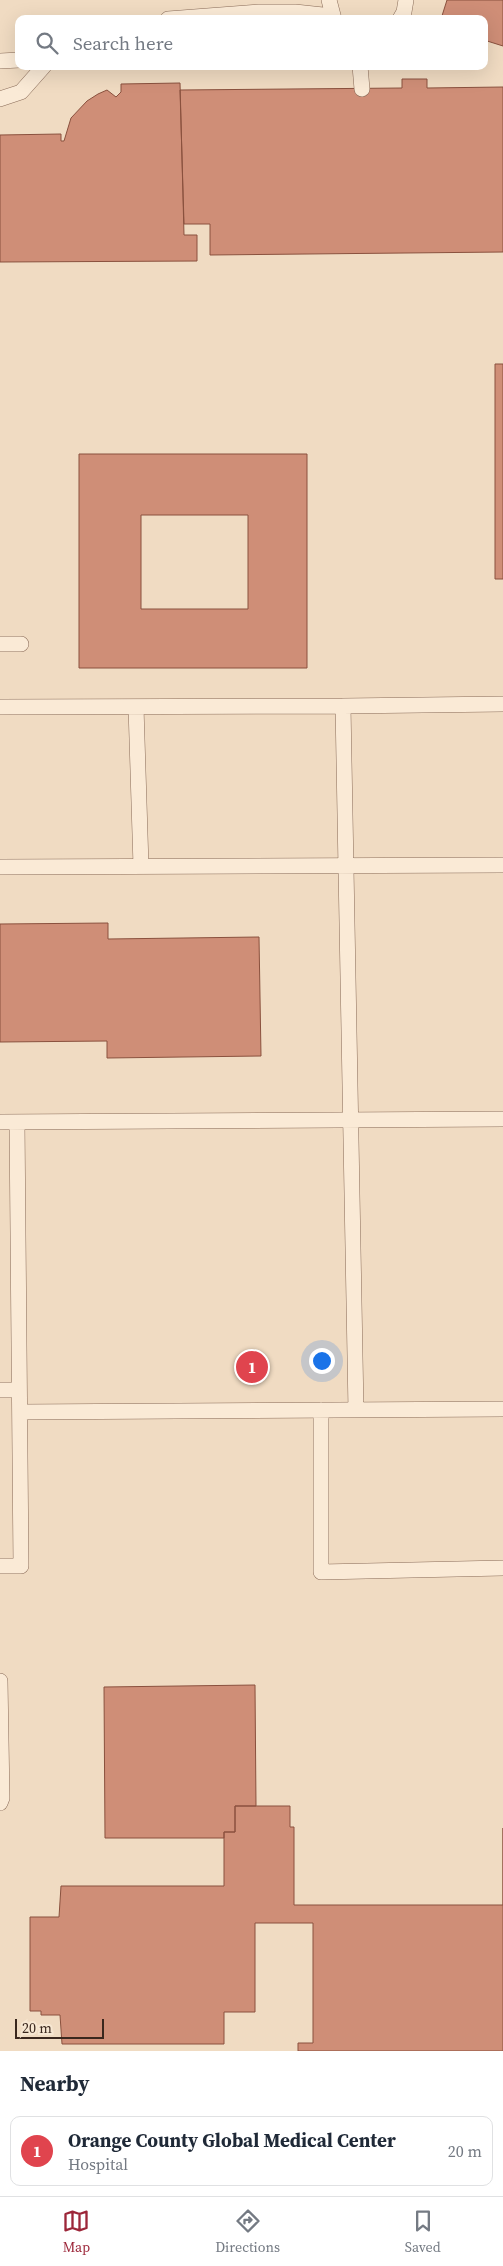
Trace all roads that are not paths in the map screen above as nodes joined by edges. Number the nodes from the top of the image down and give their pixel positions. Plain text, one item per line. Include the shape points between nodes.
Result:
1 (328, 0) edge
2 (406, 0) edge
3 (220, 15) edge
4 (318, 15) edge
5 (332, 15) edge
6 (402, 15) edge
7 (15, 60) edge
8 (0, 61) edge
9 (40, 70) edge
10 (360, 70) edge
11 (362, 88) dead end
12 (0, 99) edge
13 (0, 644) edge
14 (21, 644) dead end
15 (503, 704) edge
16 (136, 706) junction
17 (343, 706) junction
18 (0, 707) edge
19 (503, 865) edge
20 (141, 866) junction
21 (345, 866) junction
22 (0, 867) edge
23 (503, 1119) edge
24 (350, 1120) junction
25 (0, 1122) edge
26 (17, 1122) junction
27 (0, 1390) edge
28 (19, 1390) junction
29 (503, 1409) edge
30 (321, 1410) junction
31 (356, 1410) junction
32 (20, 1412) junction
33 (0, 1566) edge
34 (503, 1568) edge
35 (0, 1681) edge
36 (0, 1803) edge

1 - 5 lane
2 - 6 lane
3 - 4 lane via 295,12
7 - 8 lane
9 - 12 lane via 21,92
10 - 11 lane
13 - 14 lane
15 - 17 lane
16 - 17 lane
16 - 18 lane
16 - 20 lane
17 - 21 lane
19 - 21 lane
20 - 21 lane
20 - 22 lane
21 - 24 lane
23 - 24 lane
24 - 26 lane
24 - 31 lane
25 - 26 lane
26 - 28 lane
27 - 28 lane
28 - 32 lane
29 - 31 lane
30 - 31 lane
30 - 32 lane
30 - 34 lane via 321,1572
32 - 33 lane via 21,1566
35 - 36 lane

